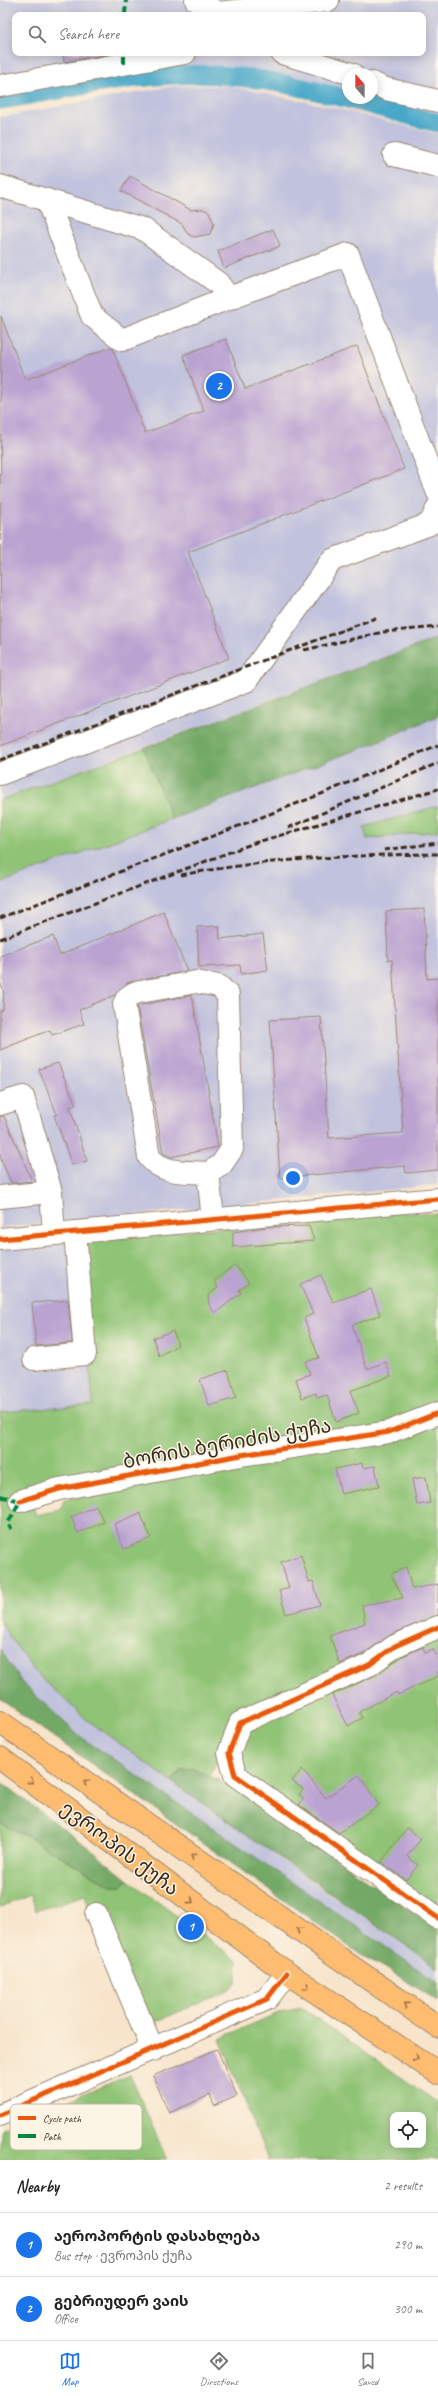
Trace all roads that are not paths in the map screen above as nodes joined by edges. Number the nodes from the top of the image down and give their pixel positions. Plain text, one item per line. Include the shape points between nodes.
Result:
1 (196, 0) edge
2 (328, 5) edge
3 (168, 56) edge
4 (297, 56) edge
5 (345, 66) edge
6 (0, 86) edge
7 (378, 86) edge
8 (438, 101) edge
9 (394, 155) dead end
10 (438, 166) edge
11 (0, 186) edge
12 (47, 200) junction
13 (229, 298) junction
14 (438, 493) edge
15 (438, 507) edge
16 (0, 774) edge
17 (0, 1104) edge
18 (208, 1173) junction
19 (51, 1192) junction
20 (0, 1197) edge
21 (438, 1199) edge
22 (213, 1219) junction
23 (75, 1232) junction
24 (54, 1234) junction
25 (0, 1240) edge
26 (34, 1359) dead end
27 (438, 1413) edge
28 (20, 1501) dead end
29 (438, 1627) edge
30 (0, 1722) edge
31 (0, 1758) edge
32 (96, 1914) dead end
33 (438, 1918) edge
34 (287, 1973) junction
35 (438, 2027) edge
36 (153, 2050) junction
37 (438, 2073) edge
38 (26, 2104) edge
39 (10, 2111) edge
40 (0, 2115) edge

1 - 2 street via 218,12
3 - 6 street
4 - 5 street
7 - 8 street
9 - 10 street
11 - 12 street
12 - 13 street via 142,229 218,283
12 - 13 street via 92,316 122,340
13 - 14 street via 348,254
15 - 16 street via 430,524 332,560 246,681
17 - 19 street via 24,1096
18 - 18 street via 221,1165 232,1149 228,995 219,986 196,982 134,993 124,1004 149,1157 155,1165 164,1170
18 - 22 street
19 - 20 street
19 - 24 street
21 - 22 street
22 - 23 street
23 - 24 street
23 - 26 street via 85,1354
24 - 25 street
27 - 28 street, ბორის ბერიძის ქუჩა via 389,1432 241,1455 59,1489
29 - 33 street via 395,1646 369,1665 240,1723 229,1753 235,1775
35 -> 30 main road, ევროპის ქუჩა
31 -> 34 main road, ევროპის ქუჩა
32 - 36 street
34 - 36 street via 267,1999
34 -> 37 main road, ევროპის ქუჩა
36 - 38 street
39 - 40 street

